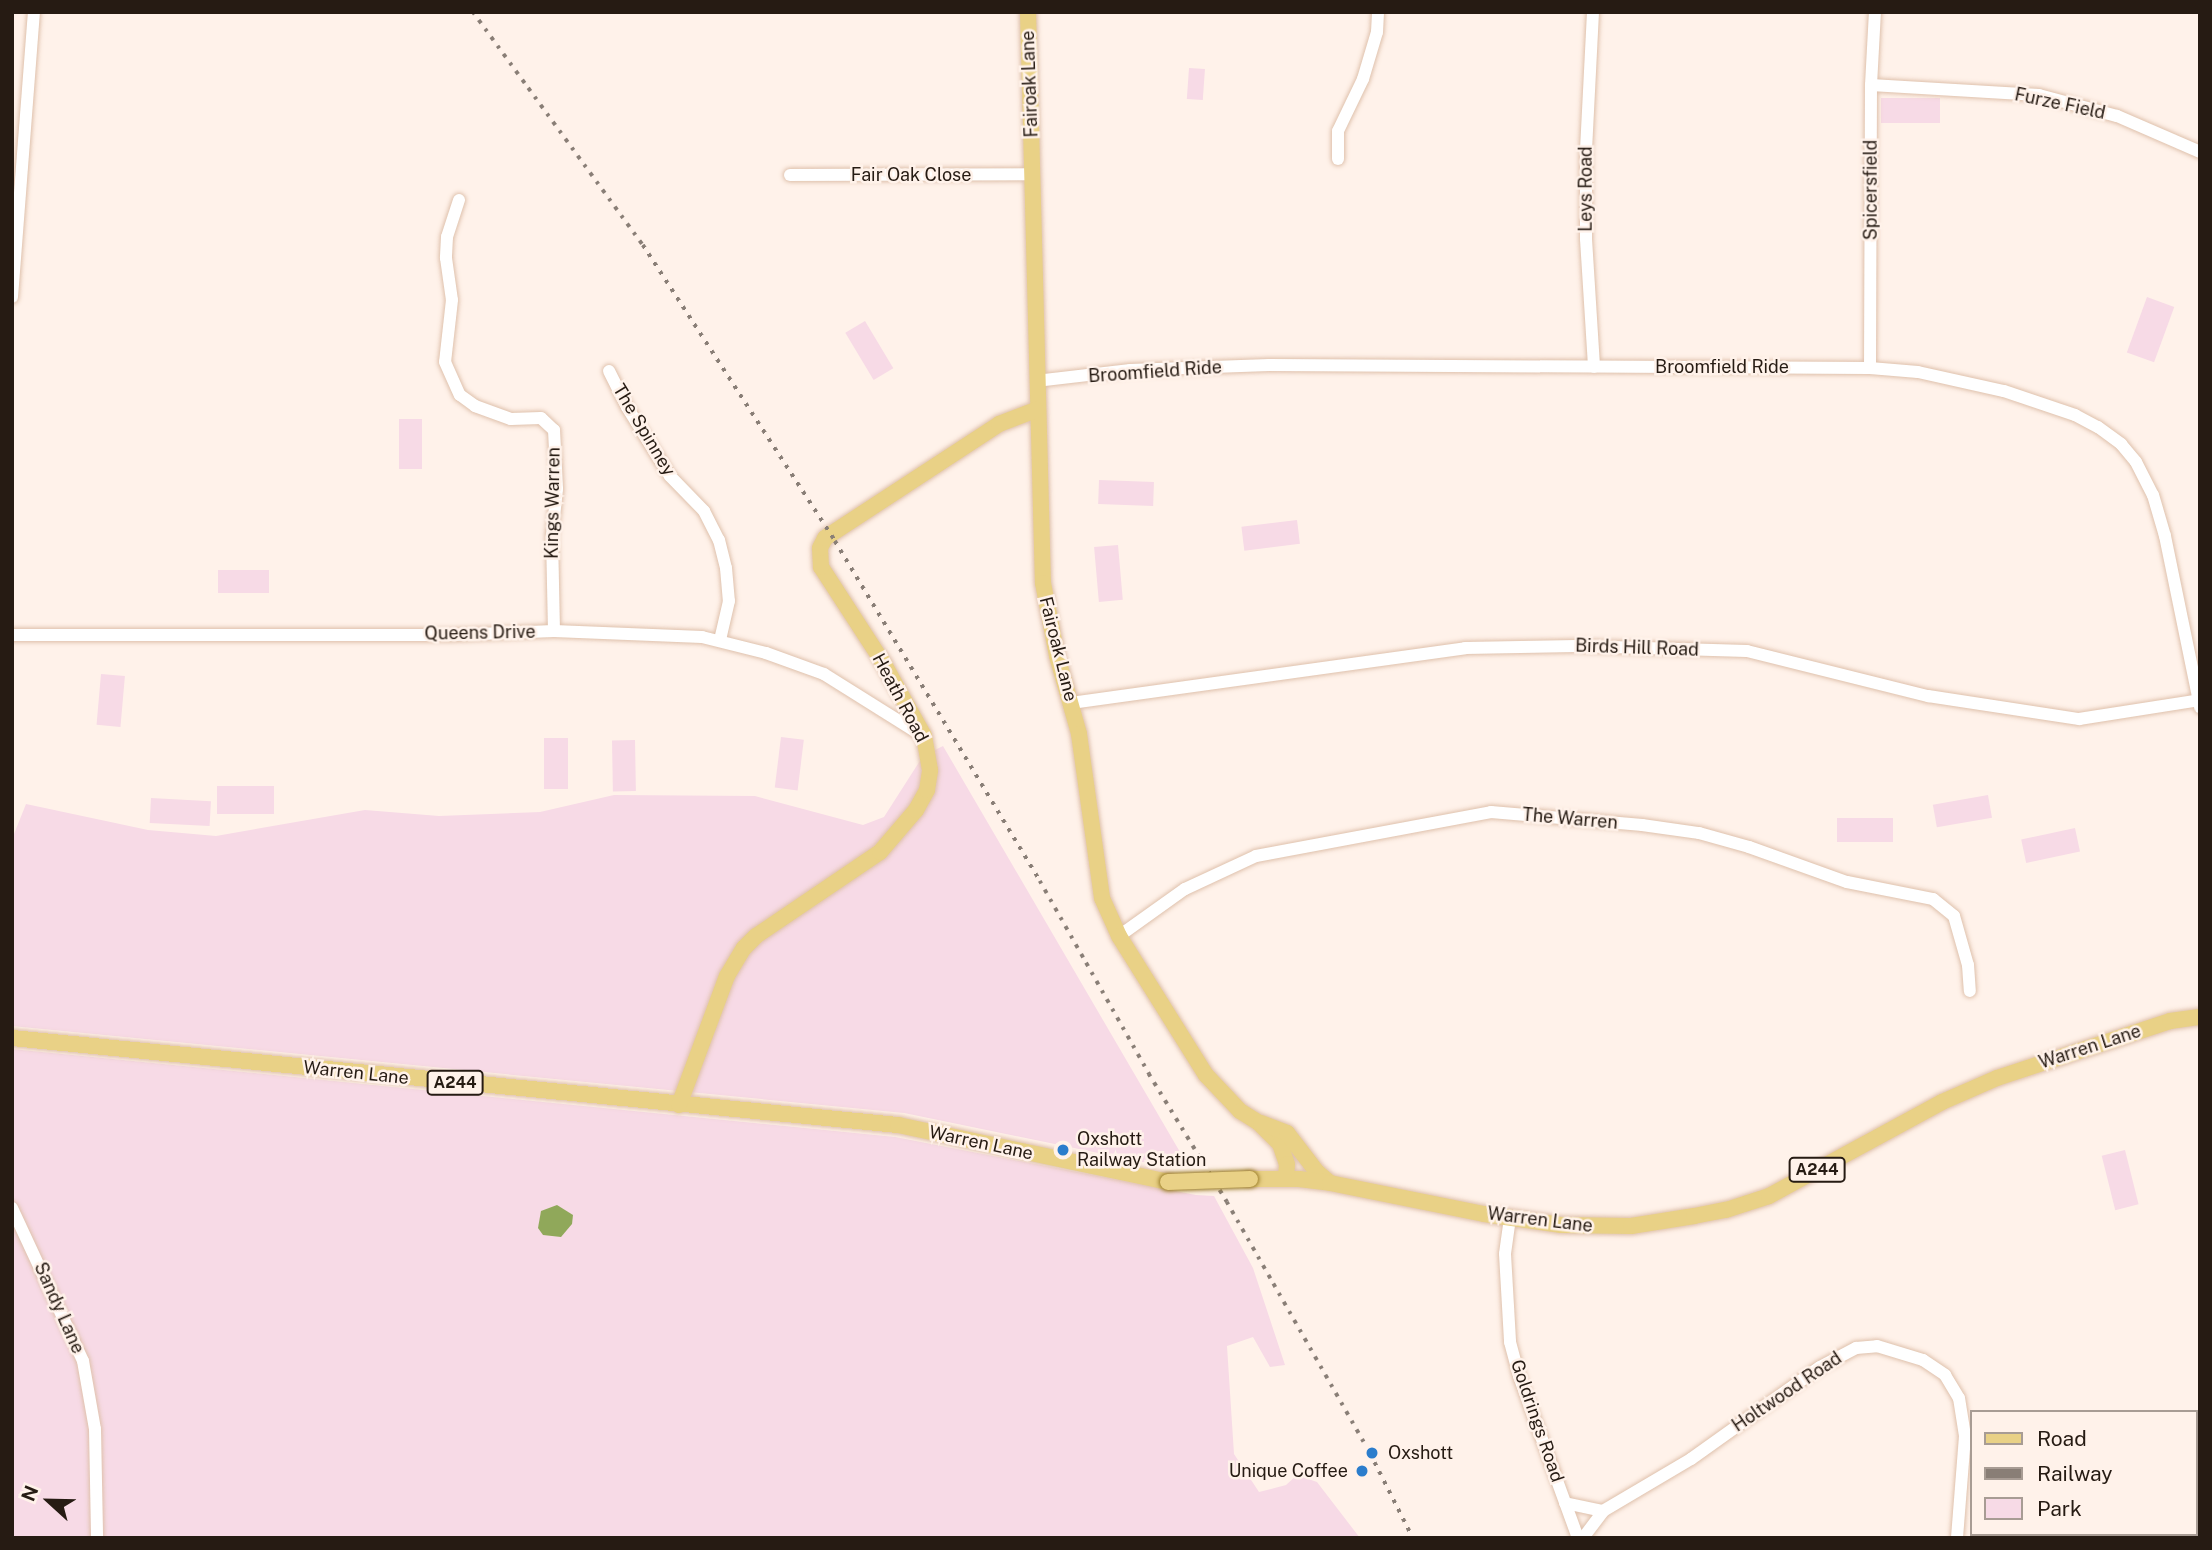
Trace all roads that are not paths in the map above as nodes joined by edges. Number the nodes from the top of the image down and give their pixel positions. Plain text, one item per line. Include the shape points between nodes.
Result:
1 (34, 12) edge
2 (1028, 12) edge
3 (1378, 12) edge
4 (1593, 12) edge
5 (1875, 12) edge
6 (1871, 85) junction
7 (2200, 152) edge
8 (1338, 159) dead end
9 (1032, 174) junction
10 (790, 175) dead end
11 (459, 200) dead end
12 (12, 297) edge
13 (1594, 367) junction
14 (1870, 368) junction
15 (609, 371) dead end
16 (1036, 381) junction
17 (1036, 411) junction
18 (554, 631) junction
19 (12, 635) edge
20 (720, 640) junction
21 (1071, 703) junction
22 (2199, 703) edge
23 (924, 736) junction
24 (1119, 936) junction
25 (1970, 990) dead end
26 (2200, 1017) edge
27 (12, 1038) edge
28 (679, 1105) junction
29 (1259, 1123) junction
30 (1286, 1178) junction
31 (1330, 1183) junction
32 (12, 1208) edge
33 (1510, 1218) junction
34 (1565, 1503) junction
35 (1603, 1511) junction
36 (97, 1538) edge
37 (1578, 1538) edge
38 (1583, 1538) edge
39 (1957, 1538) edge

1 - 12 street
2 - 9 main road, Fairoak Lane
3 - 8 street via 1363,79 1338,131
4 - 13 street, Leys Road via 1586,239
5 - 6 street, Spicersfield
6 - 7 street, Furze Field via 2039,95 2117,116
6 - 14 street, Spicersfield
9 - 10 street, Fair Oak Close
9 - 16 main road, Fairoak Lane
11 - 18 street, Kings Warren via 447,237 452,300 445,362 460,395 475,406 511,419 541,418 554,430
13 - 14 street, Broomfield Ride
13 - 16 street, Broomfield Ride via 1204,367
14 - 22 street, Broomfield Ride via 1918,372 2004,391 2075,415 2121,444 2153,495
15 - 20 street, The Spinney via 670,476 704,511 719,540 729,601
16 - 17 main road, Fairoak Lane
17 - 21 main road, Fairoak Lane via 1042,583
17 - 23 main road, Heath Road via 999,424 825,538 820,548 821,567
18 - 19 street, Queens Drive
18 - 20 street, Queens Drive via 676,634
20 - 23 street, Queens Drive via 824,674
21 - 22 street, Birds Hill Road via 1465,648 1577,646 1747,651 1928,696 2079,719
21 - 24 main road, Fairoak Lane via 1102,898
23 - 28 main road, Heath Road via 930,770 927,790 916,810 880,852 744,948 727,976
24 - 25 street, The Warren via 1185,889 1256,856 1491,812 1699,833 1847,882 1933,898 1954,916
24 - 29 main road, Fairoak Lane via 1206,1074 1240,1111
26 - 33 main road, Warren Lane / A244 via 2170,1021 1997,1078 1747,1204 1620,1227
27 - 28 main road, Warren Lane / A244
28 - 30 main road, Warren Lane / A244, bridge via 898,1125 1168,1182
29 - 30 main road, Fairoak Lane via 1285,1154
29 - 31 main road via 1287,1133
30 - 31 main road, Warren Lane / A244
31 - 33 main road, Warren Lane / A244
32 - 36 street, Sandy Lane via 83,1361 95,1429
33 - 34 street, Goldrings Road via 1505,1254 1510,1342
34 - 35 street
34 - 37 street, Goldrings Road
35 - 38 street, Holtwood Road
35 - 39 street, Holtwood Road via 1691,1460 1839,1355 1877,1346 1923,1360 1945,1375 1959,1398 1965,1436

